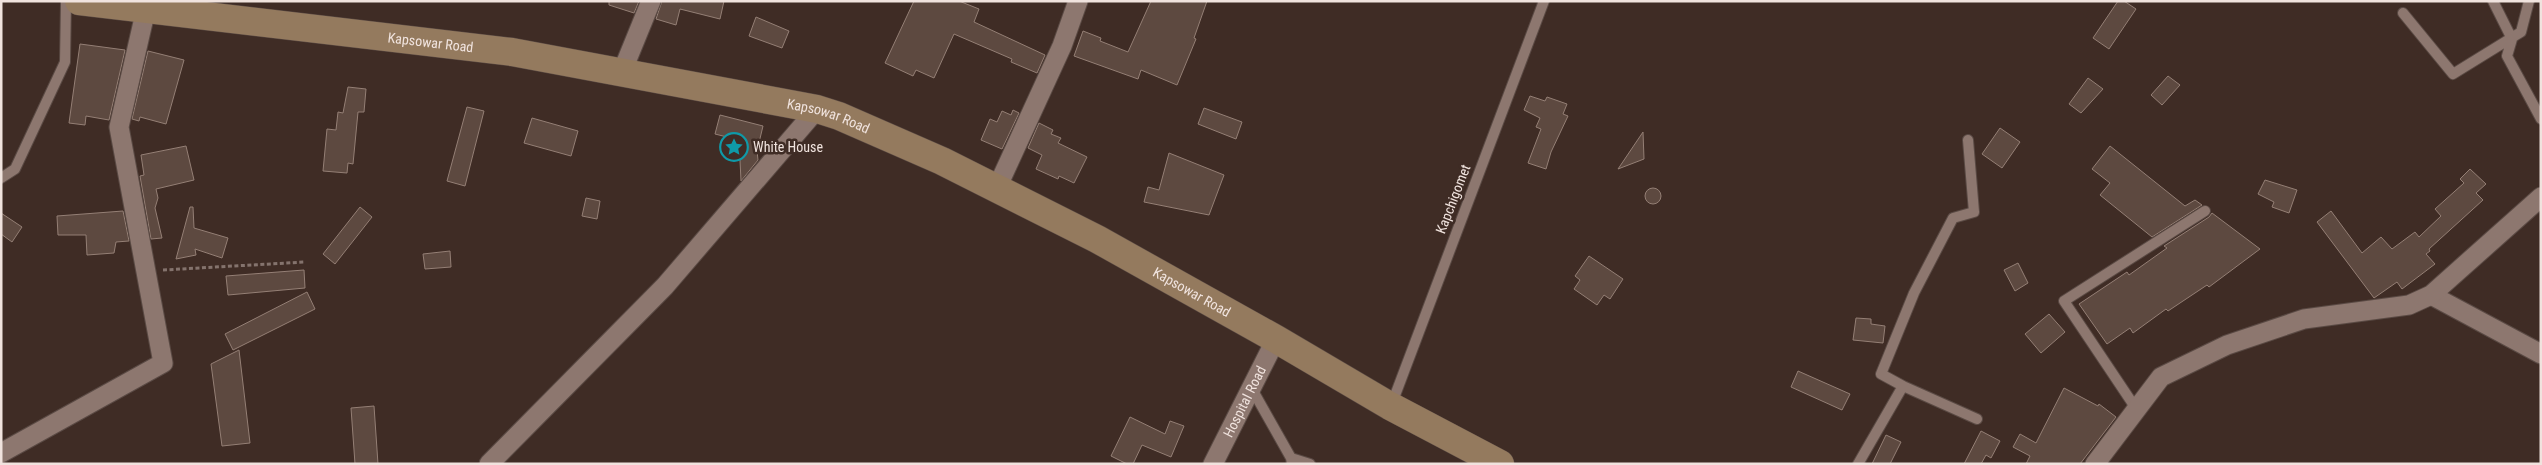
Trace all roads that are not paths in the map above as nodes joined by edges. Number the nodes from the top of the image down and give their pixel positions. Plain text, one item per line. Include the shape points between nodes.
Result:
1 (66, 1) edge
2 (80, 1) edge
3 (651, 1) edge
4 (1078, 1) edge
5 (1544, 1) edge
6 (2492, 1) edge
7 (2529, 1) edge
8 (146, 9) junction
9 (2403, 14) dead end
10 (2512, 39) junction
11 (622, 72) junction
12 (817, 109) junction
13 (2541, 118) edge
14 (1968, 140) dead end
15 (1, 178) edge
16 (996, 190) junction
17 (2541, 197) edge
18 (2205, 211) dead end
19 (2431, 295) junction
20 (1276, 339) junction
21 (2541, 354) edge
22 (1903, 386) junction
23 (1252, 389) junction
24 (1390, 406) junction
25 (2137, 410) junction
26 (1977, 419) dead end
27 (1, 454) edge
28 (1291, 461) edge
29 (489, 464) edge
30 (1213, 464) edge
31 (1310, 464) edge
32 (1500, 464) edge
33 (1858, 464) edge
34 (2095, 464) edge

1 - 15 lane via 65,62 15,169
2 - 8 main road, Kapsowar Road
3 - 11 street
4 - 16 street via 1062,46
5 - 24 lane, Kapchigomet
6 - 10 lane
7 - 10 lane via 2520,32
8 - 11 main road, Kapsowar Road via 512,52
8 - 27 street via 119,127 163,363
9 - 10 lane via 2453,74
10 - 13 lane via 2506,56
11 - 12 main road, Kapsowar Road
12 - 16 main road, Kapsowar Road via 942,161
12 - 29 street via 665,286
14 - 22 lane via 1974,212 1953,218 1914,293 1881,374
16 - 20 main road, Kapsowar Road via 1097,239
17 - 19 street
18 - 25 lane via 2064,301
19 - 21 street
19 - 25 street via 2409,305 2304,319 2227,345 2161,377
20 - 23 street, Hospital Road
20 - 24 main road, Kapsowar Road
22 - 26 lane
22 - 33 lane
23 - 28 lane
23 - 30 street, Hospital Road
24 - 32 main road, Kapsowar Road
25 - 34 street
28 - 31 lane

